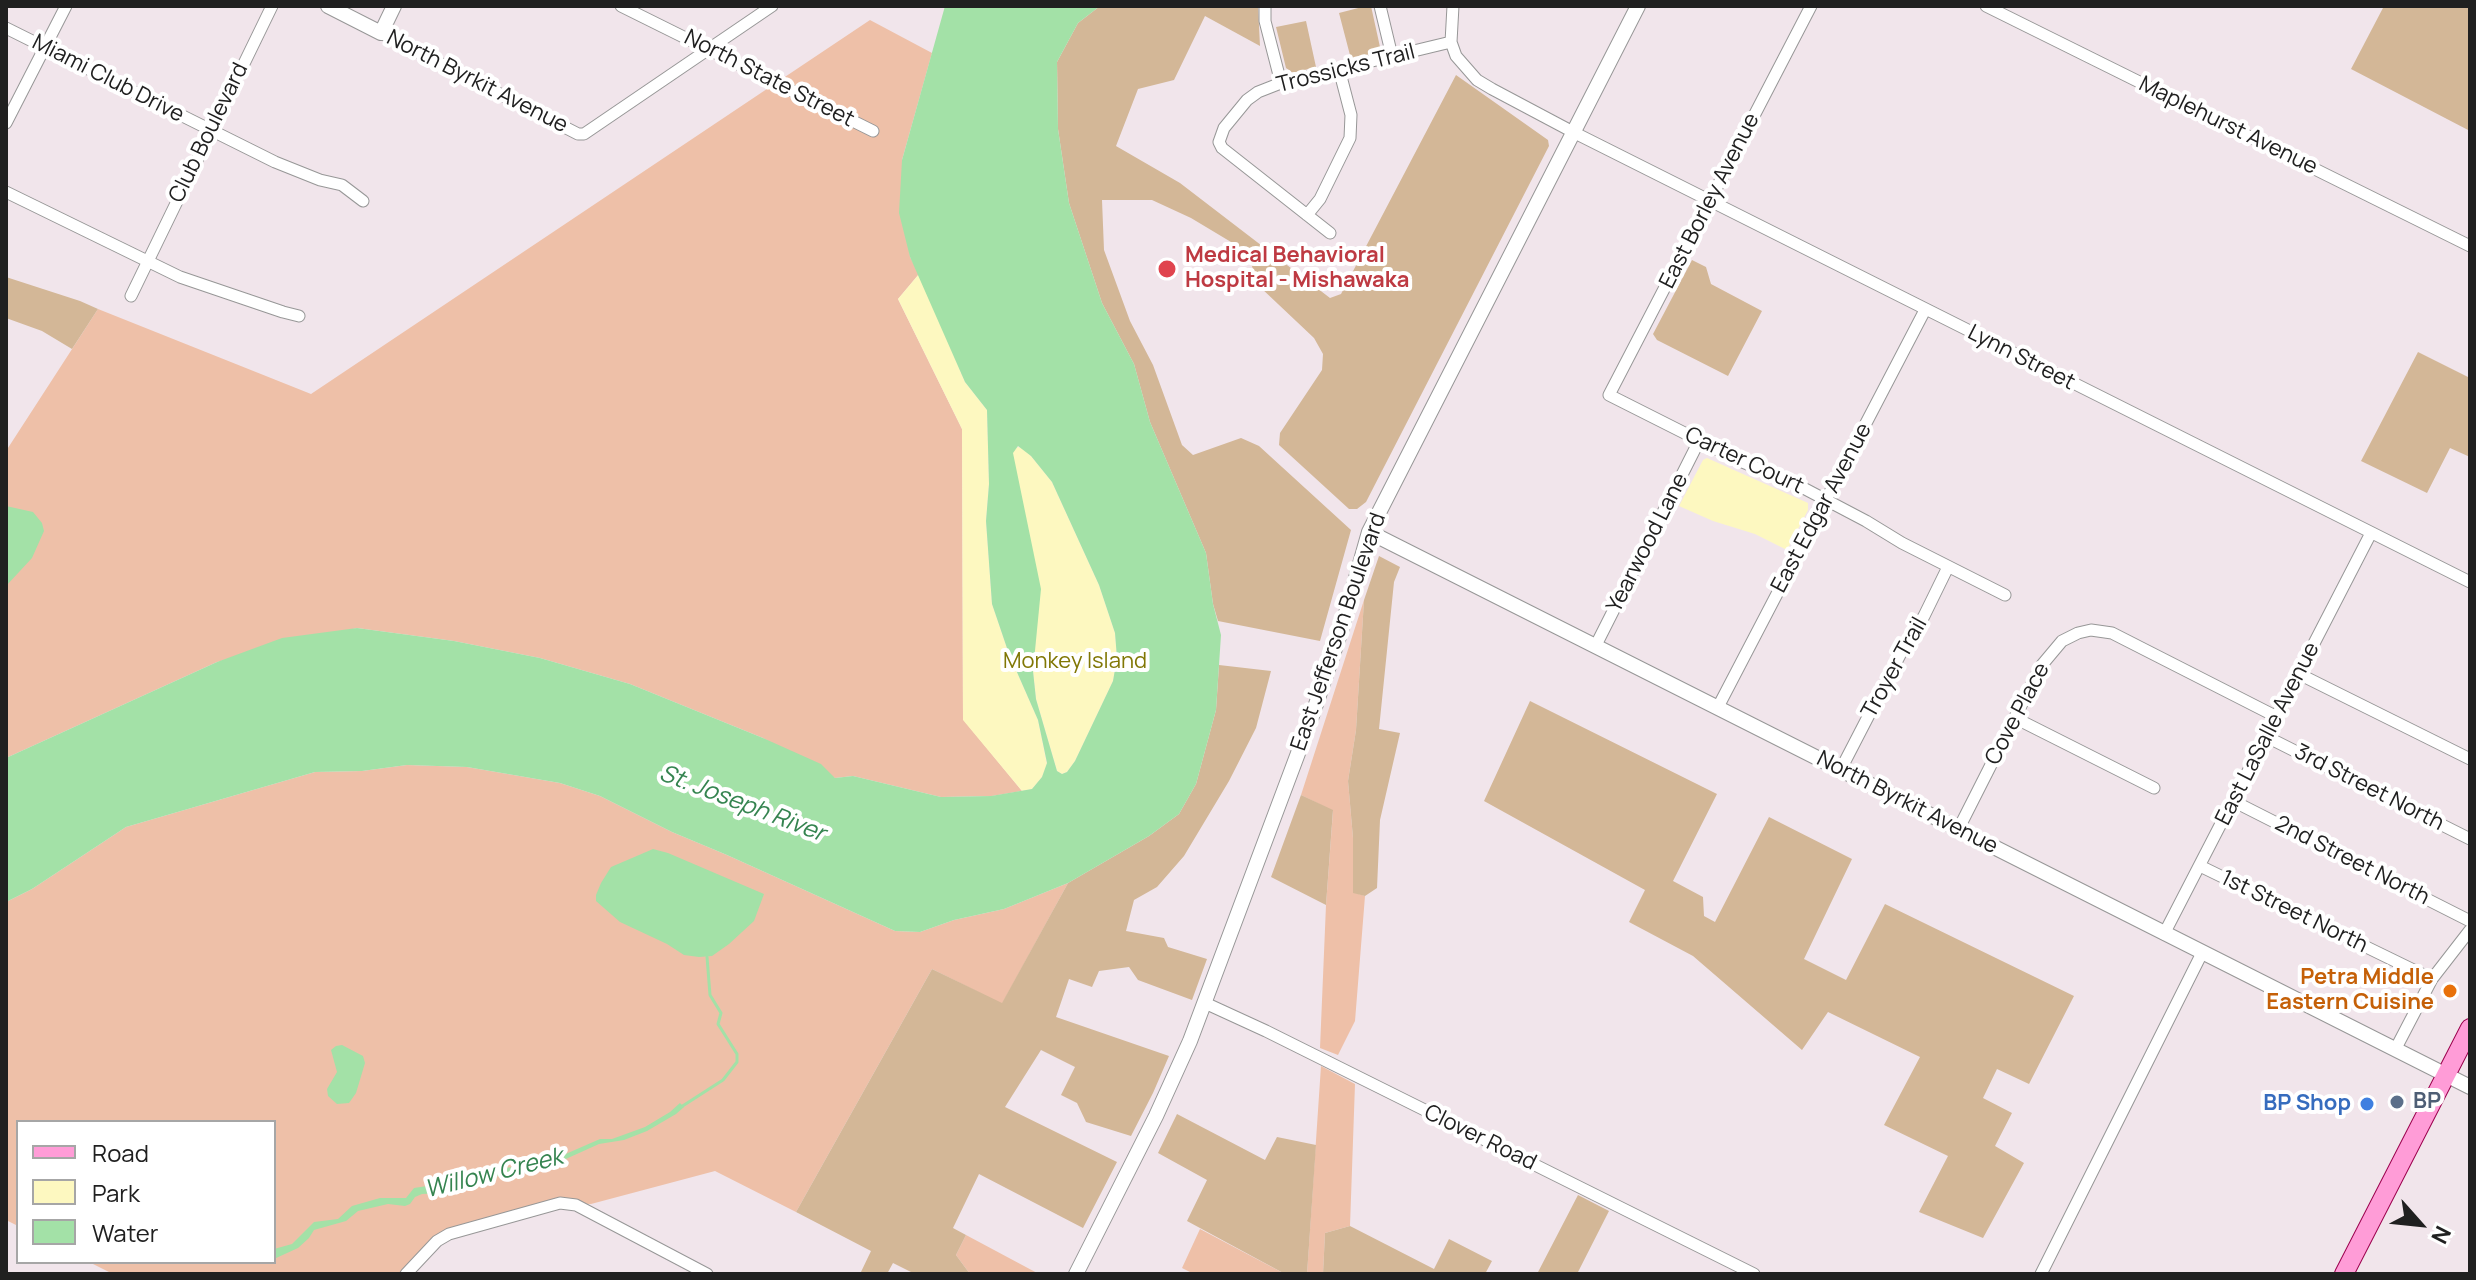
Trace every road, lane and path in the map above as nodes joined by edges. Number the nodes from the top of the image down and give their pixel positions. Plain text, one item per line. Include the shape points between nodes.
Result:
1 (66, 6) edge
2 (272, 6) edge
3 (328, 6) edge
4 (394, 6) edge
5 (621, 6) edge
6 (772, 6) edge
7 (1265, 6) edge
8 (1380, 6) edge
9 (1453, 6) edge
10 (1638, 6) edge
11 (1811, 6) edge
12 (1986, 6) edge
13 (6, 28) edge
14 (381, 33) junction
15 (1451, 42) junction
16 (45, 48) junction
17 (711, 49) junction
18 (1392, 56) junction
19 (1339, 69) junction
20 (1281, 83) junction
21 (6, 123) edge
22 (211, 130) junction
23 (873, 131) dead end
24 (1573, 132) junction
25 (6, 192) edge
26 (363, 201) dead end
27 (1711, 201) junction
28 (1307, 215) junction
29 (1330, 233) dead end
30 (2470, 246) edge
31 (147, 261) junction
32 (131, 296) dead end
33 (1925, 310) junction
34 (299, 316) dead end
35 (1609, 395) joint
36 (1699, 441) junction
37 (1826, 500) junction
38 (1369, 532) junction
39 (2371, 533) junction
40 (1948, 567) junction
41 (2470, 582) edge
42 (2005, 595) dead end
43 (1596, 645) junction
44 (2299, 674) junction
45 (1718, 707) junction
46 (2277, 717) junction
47 (2015, 718) junction
48 (2267, 737) junction
49 (2470, 759) edge
50 (1841, 769) junction
51 (2154, 788) dead end
52 (2233, 801) junction
53 (1958, 830) junction
54 (2470, 839) edge
55 (2200, 866) junction
56 (2470, 921) edge
57 (2470, 930) edge
58 (2164, 934) junction
59 (2202, 953) junction
60 (2432, 979) junction
61 (1205, 1003) junction
62 (2470, 1028) edge
63 (2395, 1050) junction
64 (2445, 1075) junction
65 (2470, 1087) edge
66 (406, 1274) edge
67 (707, 1274) edge
68 (1076, 1274) edge
69 (1754, 1274) edge
70 (2041, 1274) edge
71 (2344, 1274) edge

1 - 16 street
2 - 22 street, Club Boulevard
3 - 14 street, North Byrkit Avenue
4 - 14 street
5 - 17 street, North State Street
6 - 17 street
7 - 20 street
8 - 18 street
9 - 15 street
10 - 24 street, East Jefferson Boulevard
11 - 27 street, East Borley Avenue
12 - 30 street, Maplehurst Avenue
13 - 16 street, Miami Club Drive
14 - 17 street, North Byrkit Avenue via 578,134
15 - 18 street, Trossicks Trail
15 - 24 street, Lynn Street via 1477,80
16 - 21 street
16 - 22 street, Miami Club Drive
17 - 23 street, North State Street
18 - 19 street, Trossicks Trail
19 - 20 street, Trossicks Trail
19 - 28 street via 1351,115 1350,138
20 - 28 street, Trossicks Trail via 1247,100 1219,142 1229,156
22 - 26 street, Miami Club Drive via 302,174 342,185
22 - 31 street, Club Boulevard
24 - 27 street, Lynn Street
24 - 38 street, East Jefferson Boulevard
25 - 31 street
27 - 33 street, Lynn Street
27 - 35 street, East Borley Avenue
28 - 29 street
31 - 32 street, Club Boulevard
31 - 34 street via 195,283
33 - 37 street, East Edgar Avenue
33 - 39 street, Lynn Street
35 - 36 street, Carter Court
36 - 37 street, Carter Court
36 - 43 street, Yearwood Lane
37 - 40 street, Carter Court
37 - 45 street, East Edgar Avenue
38 - 43 street, North Byrkit Avenue
38 - 61 street, East Jefferson Boulevard via 1312,716
39 - 41 street, Lynn Street
39 - 44 street, East LaSalle Avenue
40 - 42 street, Carter Court
40 - 50 street, Troyer Trail
43 - 45 street, North Byrkit Avenue
44 - 46 street, East LaSalle Avenue
44 - 49 street
45 - 50 street, North Byrkit Avenue
46 - 47 street, Cove Place via 2112,633 2091,630 2069,636 2054,648
46 - 48 street, East LaSalle Avenue
47 - 51 street
47 - 53 street, Cove Place
48 - 52 street, East LaSalle Avenue
48 - 54 street, 3rd Street North
50 - 53 street, North Byrkit Avenue
52 - 55 street, East LaSalle Avenue
52 - 56 street, 2nd Street North
53 - 58 street, North Byrkit Avenue
55 - 58 street, East LaSalle Avenue
55 - 60 street, 1st Street North
57 - 60 street
58 - 59 street, North Byrkit Avenue
59 - 63 street, North Byrkit Avenue
59 - 70 street
60 - 63 street
61 - 68 street, East Jefferson Boulevard via 1168,1091
61 - 69 street, Clover Road
62 - 64 main road
63 - 64 street, North Byrkit Avenue
64 - 65 street, North Byrkit Avenue
64 - 71 main road
66 - 67 street via 449,1234 560,1203 570,1203

